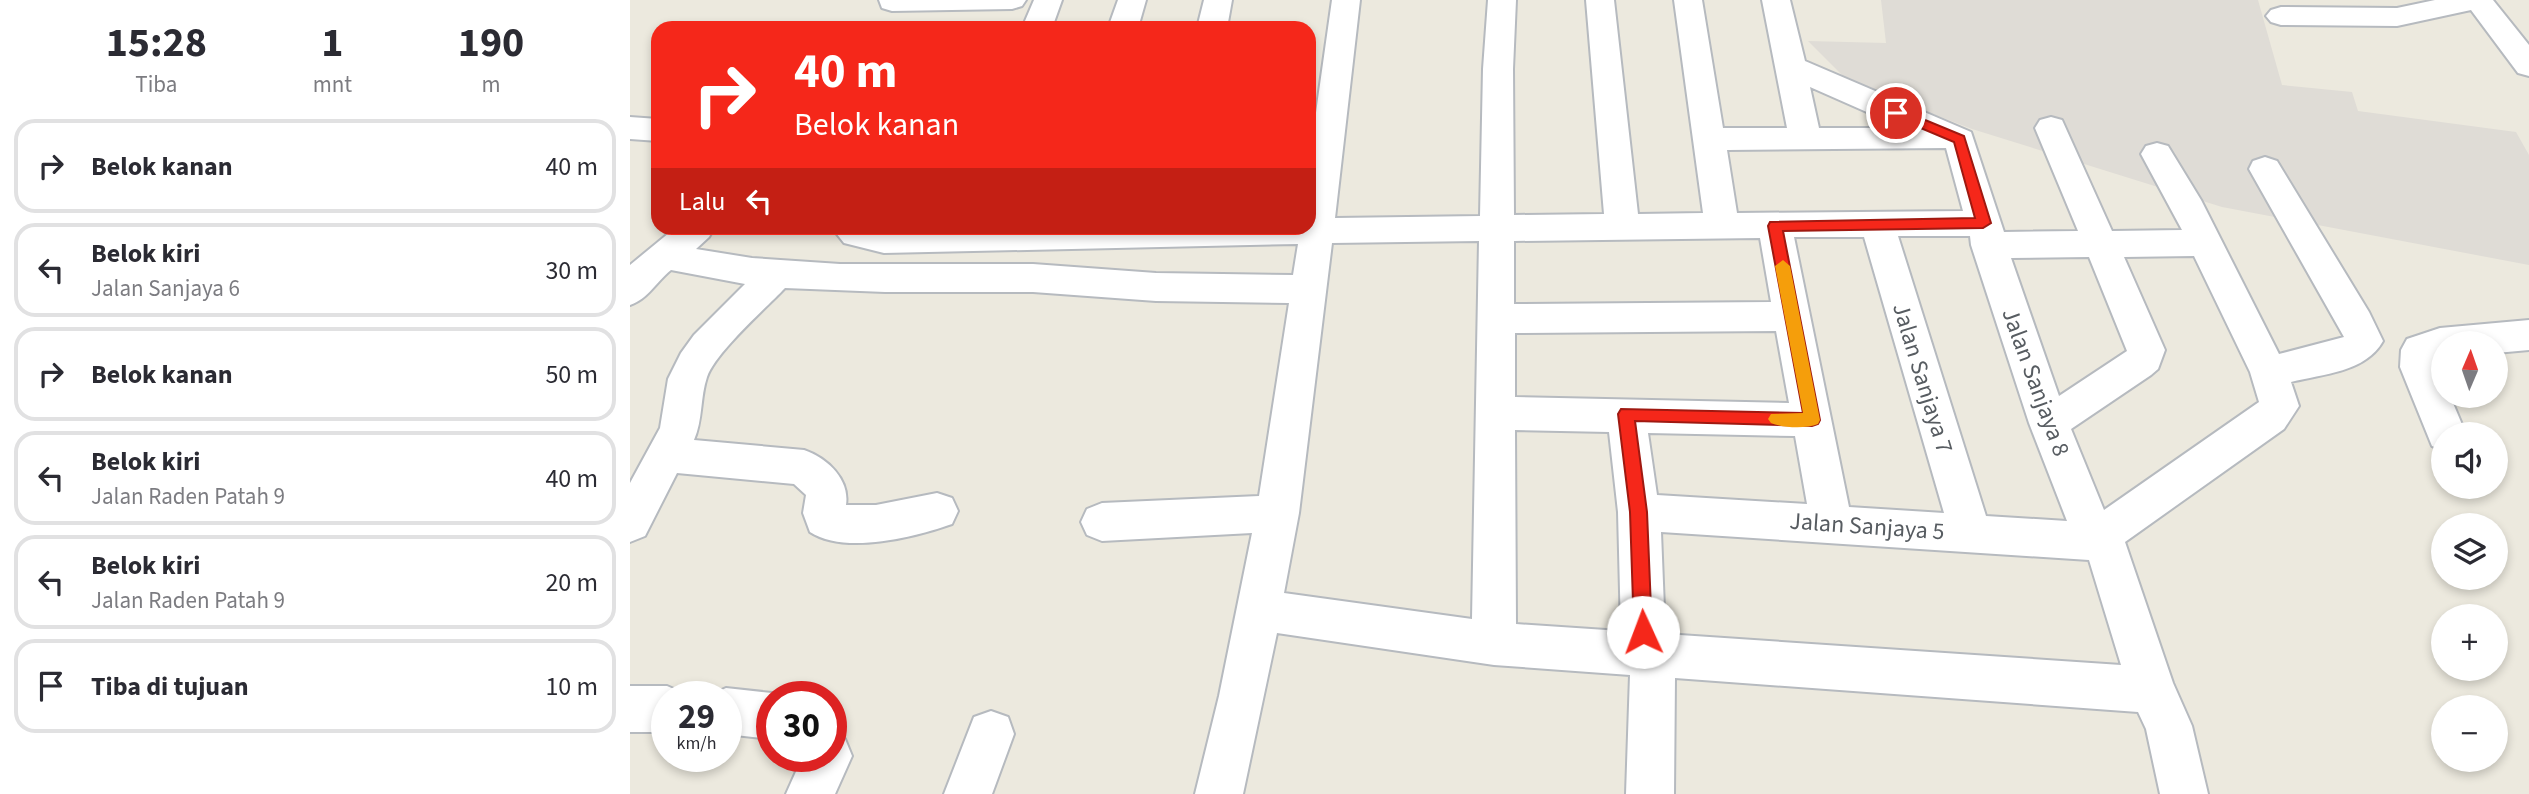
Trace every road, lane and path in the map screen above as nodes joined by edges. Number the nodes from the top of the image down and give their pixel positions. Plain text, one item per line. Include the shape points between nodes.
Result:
1 (1012, 0) edge
2 (1048, 0) edge
3 (1132, 0) edge
4 (1218, 0) edge
5 (1346, 0) edge
6 (1502, 0) edge
7 (1600, 0) edge
8 (1688, 0) edge
9 (1776, 0) edge
10 (2477, 0) edge
11 (893, 1) edge
12 (960, 15) edge
13 (2281, 16) dead end
14 (881, 21) edge
15 (1040, 21) edge
16 (1125, 21) edge
17 (1214, 21) edge
18 (2529, 66) edge
19 (1790, 67) junction
20 (630, 128) edge
21 (2051, 128) dead end
22 (651, 130) edge
23 (1805, 137) junction
24 (1710, 139) junction
25 (1959, 140) junction
26 (2157, 154) dead end
27 (2264, 169) dead end
28 (1877, 224) junction
29 (1722, 226) junction
30 (1775, 226) junction
31 (1622, 228) junction
32 (1497, 230) junction
33 (1316, 231) joint
34 (1986, 234) junction
35 (689, 235) edge
36 (855, 235) edge
37 (993, 235) edge
38 (1049, 235) edge
39 (1316, 235) edge
40 (2206, 243) junction
41 (2102, 245) junction
42 (665, 255) junction
43 (777, 274) junction
44 (1015, 278) junction
45 (1309, 289) junction
46 (630, 291) edge
47 (1793, 316) junction
48 (1496, 319) junction
49 (2529, 335) edge
50 (2269, 372) junction
51 (1496, 413) junction
52 (1626, 414) junction
53 (1812, 420) junction
54 (2441, 422) edge
55 (2049, 423) junction
56 (667, 454) junction
57 (635, 503) edge
58 (937, 511) dead end
59 (1639, 512) junction
60 (1278, 513) junction
61 (1102, 522) dead end
62 (1831, 523) junction
63 (1970, 532) junction
64 (2098, 537) junction
65 (1260, 610) junction
66 (1494, 644) junction
67 (1648, 656) junction
68 (2152, 690) junction
69 (630, 709) edge
70 (651, 709) edge
71 (991, 734) dead end
72 (820, 772) edge
73 (810, 794) edge
74 (968, 794) edge
75 (1219, 794) edge
76 (1650, 794) edge
77 (2184, 794) edge

1 - 12 street
2 - 15 street
3 - 16 street
4 - 17 street
5 - 33 street
6 - 32 street
7 - 31 street
8 - 24 street
9 - 19 street
10 - 13 street via 2398,17
10 - 18 street
11 - 12 street
11 - 14 street
19 - 23 street
19 - 25 street
20 - 22 street
21 - 41 street
23 - 24 street
23 - 25 street
24 - 29 street
25 - 34 street, Jalan Sanjaya 8
26 - 40 street
27 - 50 street via 2364,341 2353,351
28 - 30 street
28 - 34 street
28 - 63 street, Jalan Sanjaya 7
29 - 30 street
29 - 31 street
30 - 47 street
31 - 32 street
32 - 33 street
32 - 48 street
34 - 41 street
34 - 55 street, Jalan Sanjaya 8
35 - 42 street
36 - 37 street via 876,239
38 - 44 street
39 - 45 street
40 - 41 street
40 - 50 street
41 - 55 street via 2146,350 2145,358
42 - 43 street
42 - 46 street
43 - 44 street
43 - 56 street via 694,364 687,379 679,430
44 - 45 street via 1134,286
45 - 60 street
47 - 48 street
47 - 53 street
48 - 51 street
49 - 54 street via 2440,343 2420,350 2419,367
50 - 64 street via 2281,401 2277,412
51 - 52 street
51 - 66 street
52 - 53 street
52 - 59 street
53 - 62 street
55 - 64 street, Jalan Sanjaya 8
56 - 57 street
56 - 58 street via 804,467 827,494 824,513 831,523 876,524
59 - 62 street, Jalan Sanjaya 5
59 - 67 street
60 - 61 street
60 - 65 street
62 - 63 street, Jalan Sanjaya 5
63 - 64 street, Jalan Sanjaya 5 via 2082,541
64 - 68 street, Jalan Sanjaya 8
65 - 66 street
65 - 75 street
66 - 67 street
67 - 68 street
67 - 76 street
68 - 77 street, Jalan Sanjaya 8 via 2169,726
69 - 70 street
71 - 74 street
72 - 73 street

